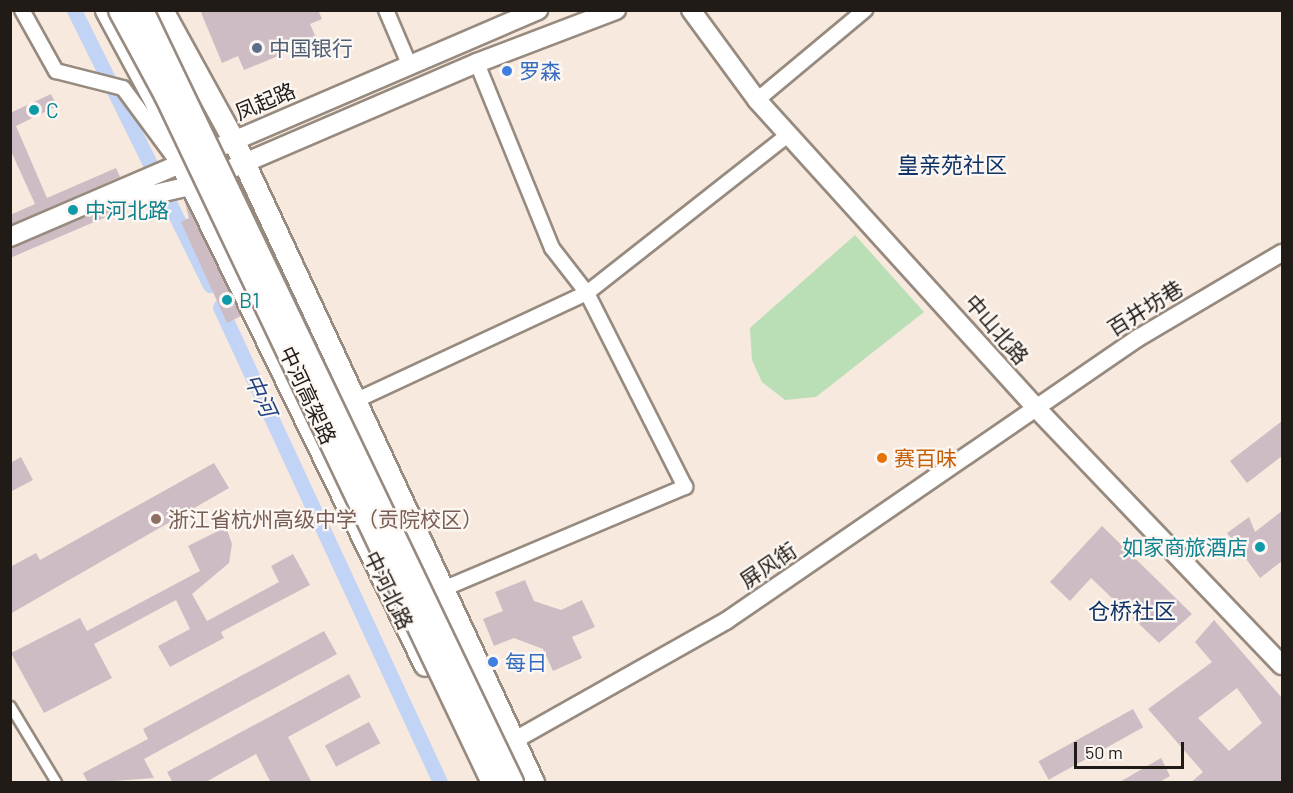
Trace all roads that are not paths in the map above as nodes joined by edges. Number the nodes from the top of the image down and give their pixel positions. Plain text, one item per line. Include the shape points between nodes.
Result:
1 (22, 10) edge
2 (106, 10) edge
3 (119, 10) edge
4 (142, 10) edge
5 (162, 10) edge
6 (386, 10) edge
7 (538, 10) edge
8 (616, 10) edge
9 (692, 10) edge
10 (865, 10) edge
11 (477, 63) junction
12 (409, 64) junction
13 (757, 100) junction
14 (789, 134) junction
15 (233, 139) junction
16 (245, 164) junction
17 (173, 168) junction
18 (151, 186) junction
19 (183, 188) junction
20 (10, 237) edge
21 (1282, 253) edge
22 (587, 293) junction
23 (355, 401) junction
24 (1038, 410) junction
25 (442, 589) junction
26 (1282, 665) edge
27 (10, 706) edge
28 (513, 741) junction
29 (56, 783) edge
30 (482, 783) edge
31 (492, 783) edge
32 (512, 783) edge
33 (533, 783) edge

1 - 17 street via 56,71 123,88
2 - 17 main road, 中河北路 via 156,103
3 - 31 main road, 中河高架路, bridge via 165,95
4 - 32 main road, 中河高架路, bridge
5 - 15 main road
6 - 12 street
7 - 12 main road, 凤起路
8 - 11 main road
9 - 13 main road, 中山北路
10 - 13 street
11 - 16 main road
11 - 22 street via 552,248
12 - 15 main road, 凤起路
13 - 14 main road, 中山北路
14 - 22 street
14 - 24 main road, 中山北路
15 - 16 main road
15 - 17 main road, 凤起路
16 - 19 main road
16 - 23 main road
17 - 18 main road, 凤起路
17 - 19 main road, 中河北路
18 - 19 main road
18 - 20 main road, 凤起路 via 113,194
19 - 30 main road, 中河北路
21 - 24 street, 百井坊巷 via 1138,338
22 - 23 street
22 - 25 street via 685,487
23 - 25 main road
24 - 26 main road, 中山北路
24 - 28 street, 屏风街 via 726,621
25 - 28 main road
27 - 29 street
28 - 33 main road

